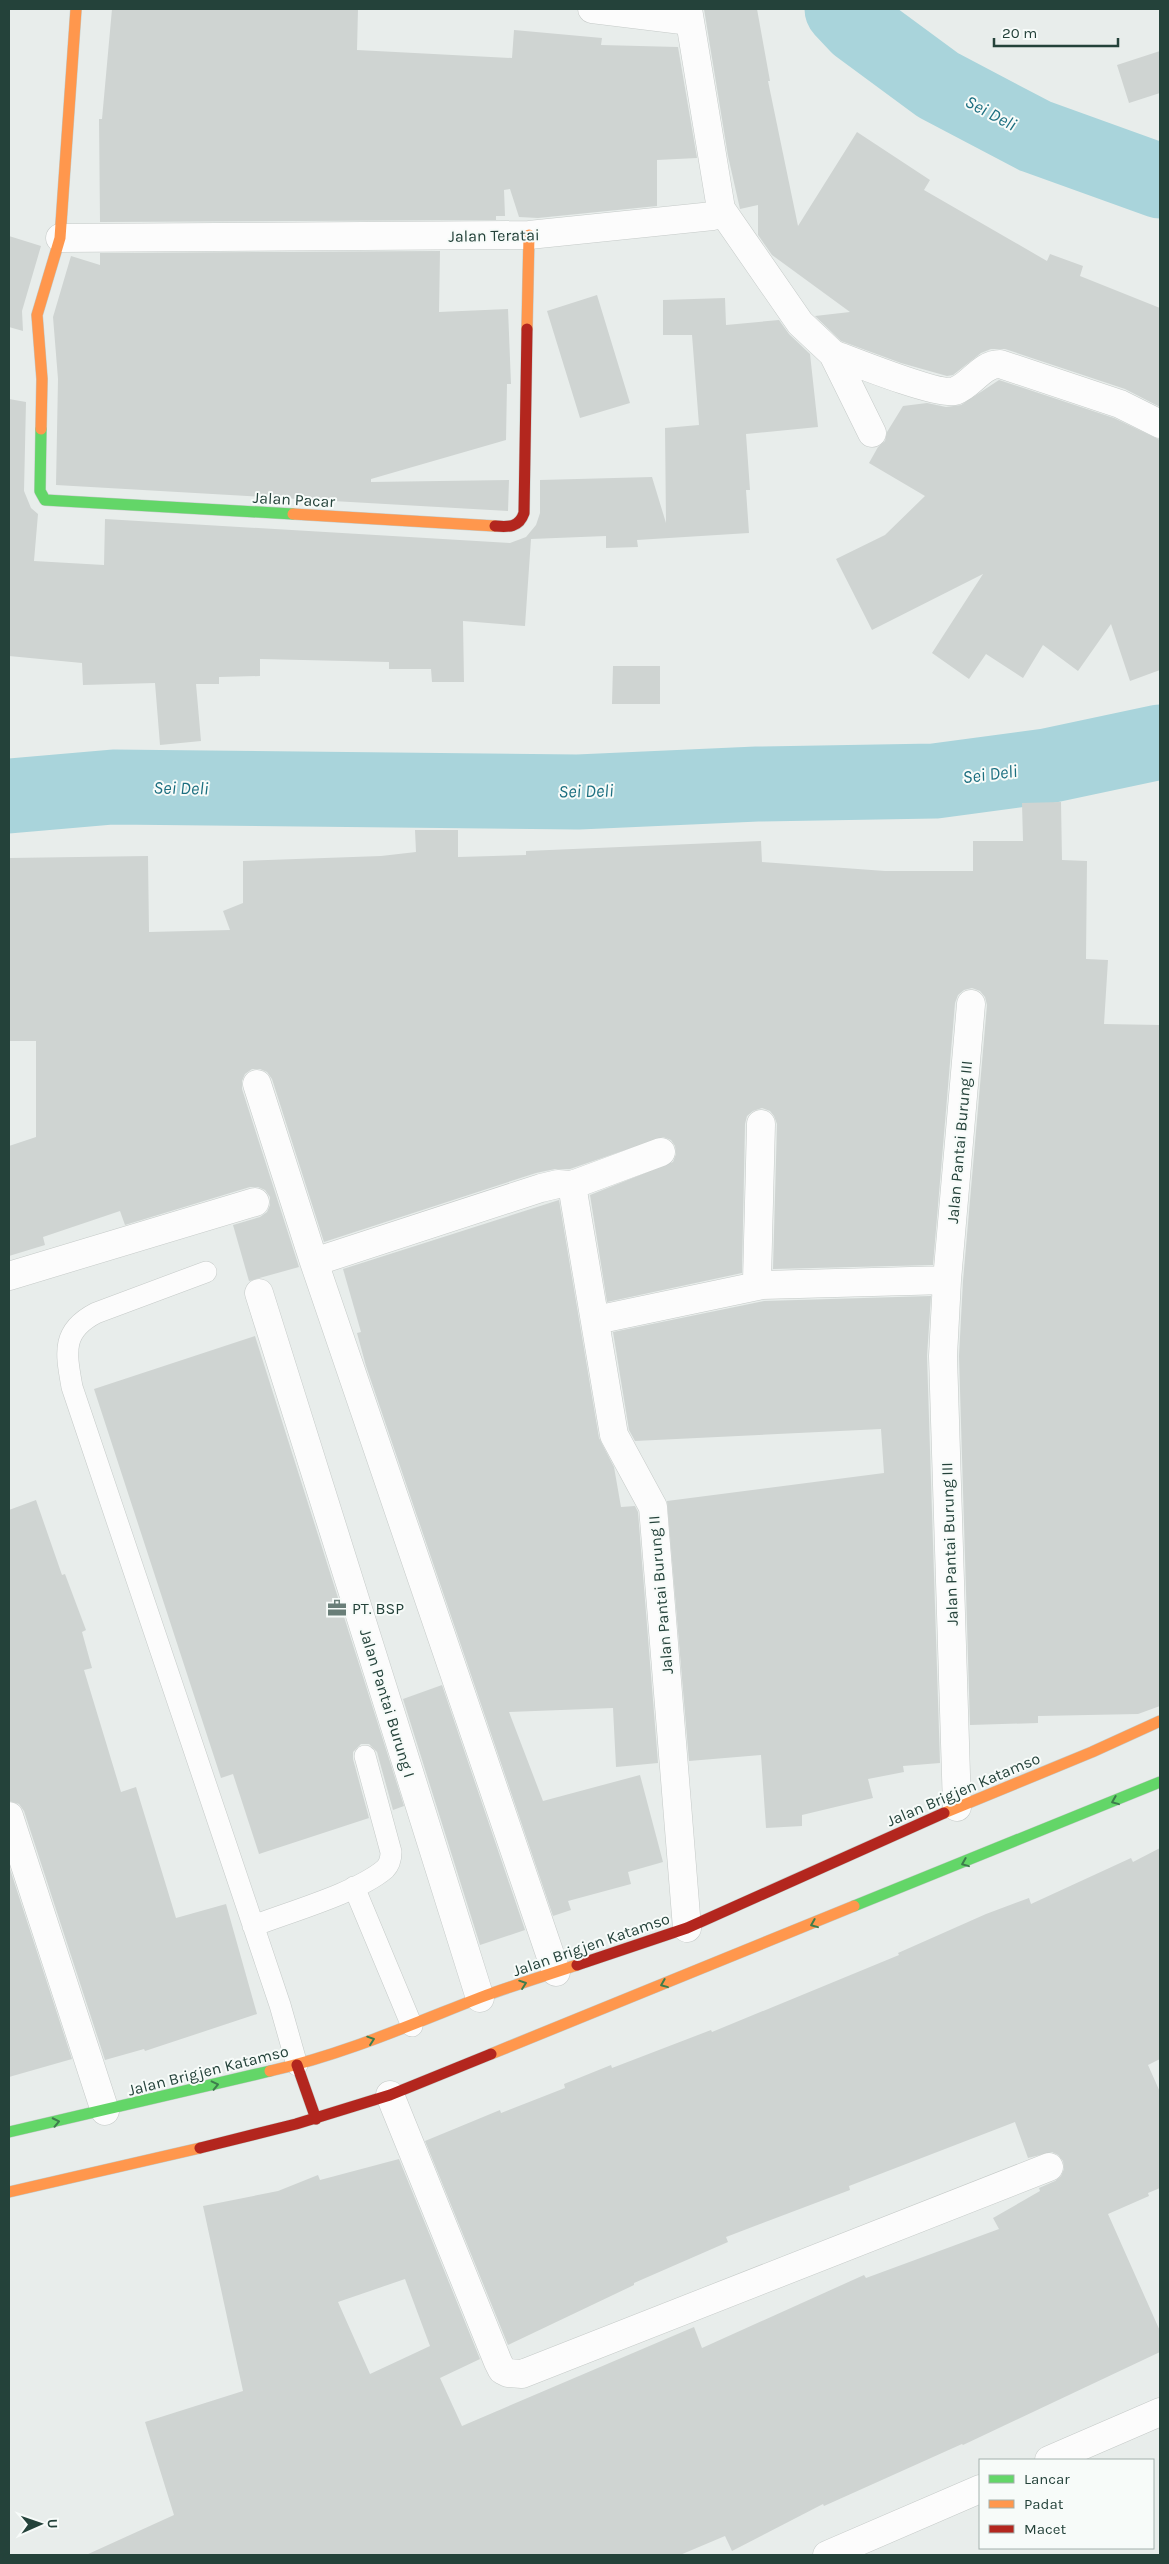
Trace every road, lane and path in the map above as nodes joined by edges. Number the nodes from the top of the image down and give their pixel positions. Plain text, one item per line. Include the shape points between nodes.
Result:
1 (76, 9) edge
2 (592, 9) edge
3 (689, 15) edge
4 (720, 209) junction
5 (528, 235) junction
6 (60, 238) junction
7 (833, 354) junction
8 (1160, 424) edge
9 (872, 433) dead end
10 (971, 1004) dead end
11 (258, 1084) dead end
12 (761, 1124) dead end
13 (661, 1152) dead end
14 (572, 1185) junction
15 (255, 1202) dead end
16 (314, 1262) junction
17 (206, 1272) dead end
18 (9, 1276) edge
19 (947, 1280) junction
20 (762, 1285) junction
21 (259, 1293) dead end
22 (596, 1320) junction
23 (1160, 1721) edge
24 (365, 1756) dead end
25 (1160, 1782) edge
26 (957, 1807) junction
27 (9, 1816) edge
28 (354, 1887) junction
29 (253, 1926) junction
30 (686, 1928) junction
31 (556, 1972) junction
32 (480, 1998) junction
33 (412, 2026) junction
34 (297, 2065) junction
35 (390, 2094) junction
36 (104, 2111) junction
37 (316, 2119) junction
38 (9, 2132) edge
39 (1049, 2167) dead end
40 (9, 2192) edge
41 (1160, 2412) edge
42 (1051, 2459) edge
43 (979, 2490) edge
44 (827, 2555) edge

1 - 6 main road
2 - 3 street
3 - 4 street
4 - 5 street, Jalan Teratai via 713,216
4 - 7 street via 800,323
5 - 6 street, Jalan Teratai
5 - 6 main road, Jalan Pacar via 524,513 522,520 510,527 46,500 40,491 42,379 37,315
7 - 8 street via 945,392 965,386 990,364 1000,364 1120,404
7 - 9 street
10 - 19 street, Jalan Pantai Burung III
11 - 16 street
12 - 20 street via 757,1280
13 - 14 street
14 - 16 street via 540,1188
14 - 22 street, Jalan Pantai Burung II
15 - 18 street
16 - 31 street
17 - 29 lane via 82,1320 72,1331 67,1364 72,1388
19 - 20 street
19 - 26 street, Jalan Pantai Burung III via 943,1356
20 - 22 street
21 - 32 street, Jalan Pantai Burung I
22 - 30 street, Jalan Pantai Burung II via 614,1436 653,1507
23 - 26 main road, Jalan Brigjen Katamso
24 - 28 lane via 391,1859 386,1868
25 -> 35 main road
26 - 30 main road, Jalan Brigjen Katamso
27 - 36 street
28 - 29 lane
28 - 33 lane
29 - 34 lane
30 - 31 main road, Jalan Brigjen Katamso
32 -> 31 main road, Jalan Brigjen Katamso
32 - 33 main road, Jalan Brigjen Katamso
34 -> 33 main road, Jalan Brigjen Katamso
36 -> 34 main road, Jalan Brigjen Katamso
34 - 37 main road
35 - 37 main road
35 - 39 street via 498,2362 502,2370 515,2374 522,2374
38 -> 36 main road, Jalan Brigjen Katamso
37 - 40 main road via 148,2162
41 - 42 street
43 - 44 street

